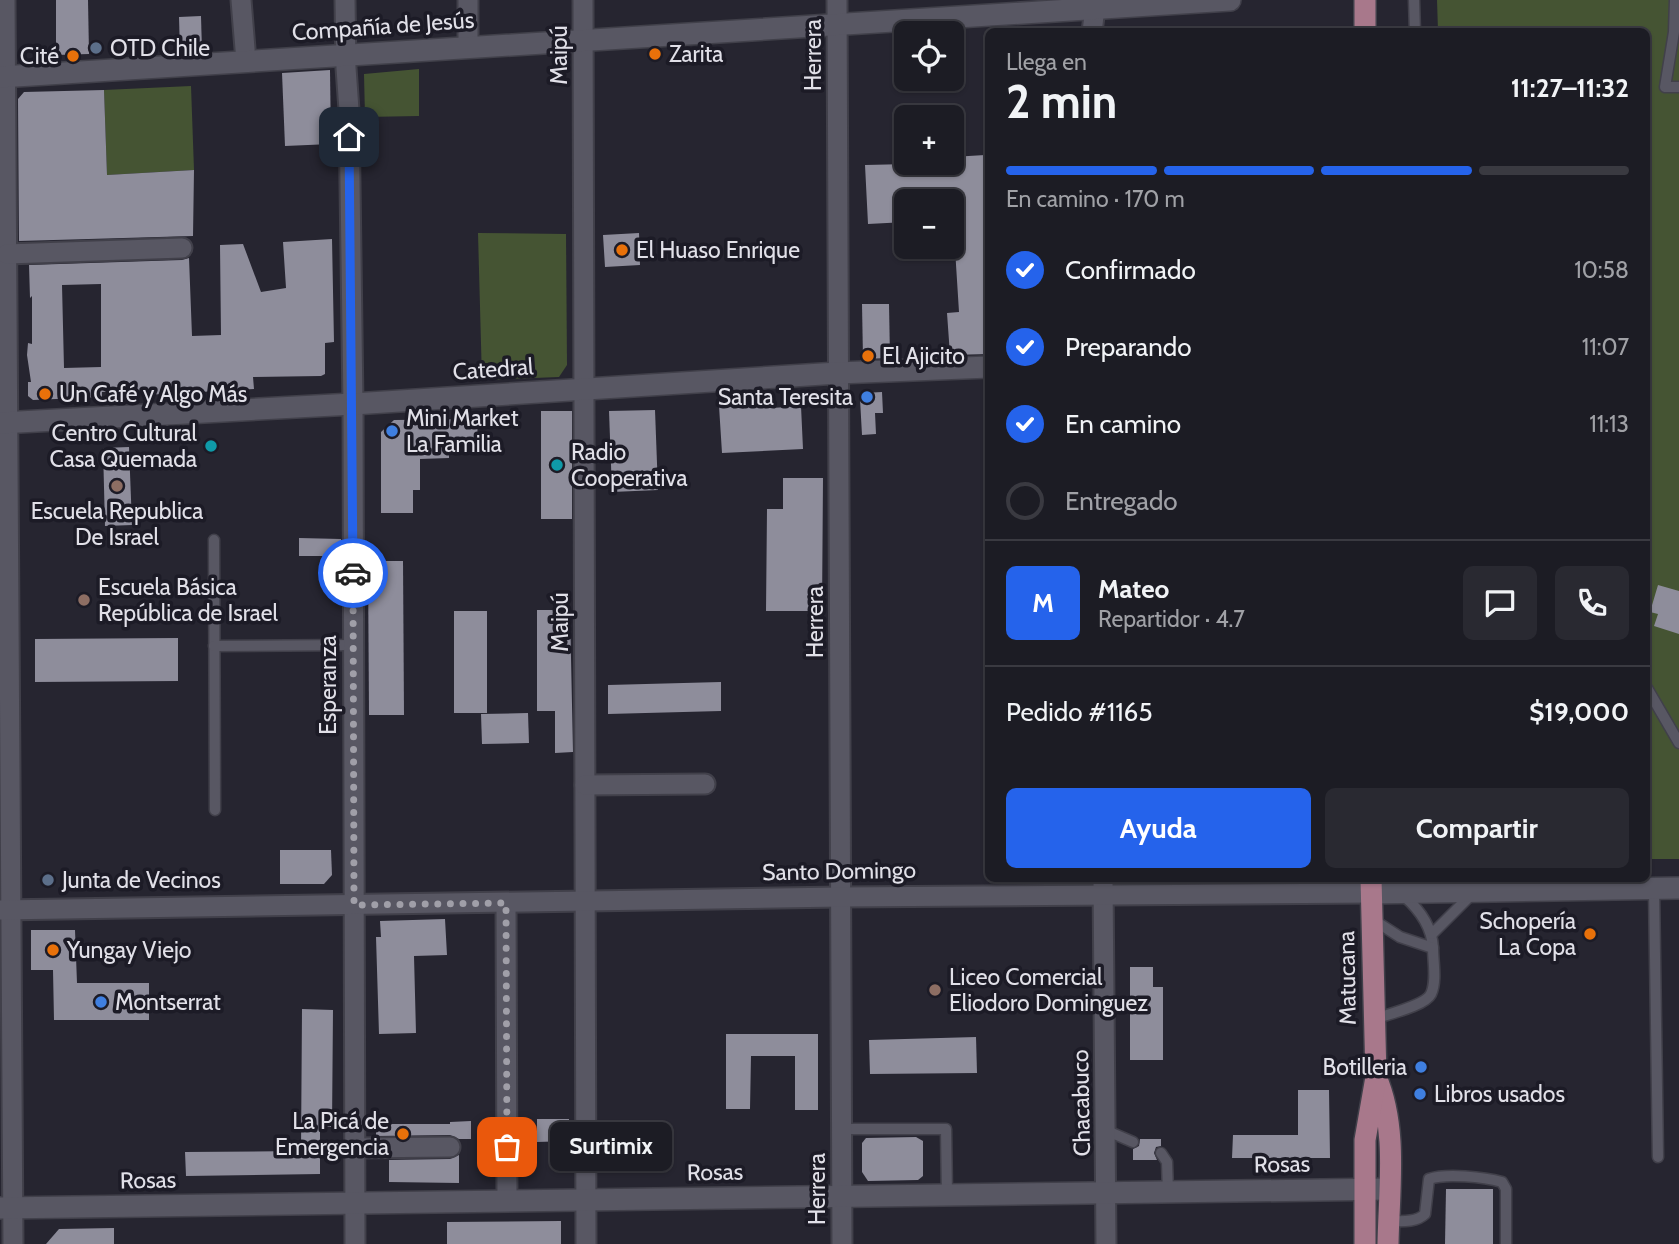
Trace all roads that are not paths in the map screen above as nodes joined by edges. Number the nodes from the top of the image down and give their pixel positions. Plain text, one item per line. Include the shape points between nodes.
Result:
1 (5, 0) edge
2 (241, 0) edge
3 (345, 0) edge
4 (468, 0) edge
5 (583, 0) edge
6 (837, 0) edge
7 (1230, 0) edge
8 (1365, 0) edge
9 (1414, 0) edge
10 (1675, 0) edge
11 (1095, 5) edge
12 (837, 24) junction
13 (1092, 28) edge
14 (1365, 28) edge
15 (1415, 28) edge
16 (583, 40) junction
17 (468, 47) junction
18 (345, 54) junction
19 (246, 61) junction
20 (3, 77) edge
21 (1679, 87) edge
22 (182, 248) dead end
23 (7, 254) junction
24 (985, 367) edge
25 (838, 373) junction
26 (584, 389) junction
27 (353, 404) junction
28 (4, 423) edge
29 (214, 540) dead end
30 (4, 583) edge
31 (353, 645) junction
32 (214, 646) junction
33 (1650, 693) edge
34 (1679, 743) edge
35 (705, 784) dead end
36 (584, 785) junction
37 (215, 810) dead end
38 (1371, 886) edge
39 (1103, 887) edge
40 (1679, 888) edge
41 (1654, 889) junction
42 (1476, 891) junction
43 (1399, 892) junction
44 (841, 897) junction
45 (585, 902) junction
46 (506, 903) junction
47 (354, 905) junction
48 (5, 910) edge
49 (1372, 919) junction
50 (1433, 934) junction
51 (1433, 948) junction
52 (1374, 1019) junction
53 (1376, 1077) junction
54 (841, 1129) junction
55 (1105, 1130) junction
56 (1133, 1142) dead end
57 (450, 1147) dead end
58 (354, 1148) junction
59 (1161, 1153) dead end
60 (1658, 1157) dead end
61 (1364, 1189) junction
62 (1389, 1189) junction
63 (1168, 1192) junction
64 (1106, 1193) junction
65 (947, 1195) junction
66 (842, 1196) junction
67 (586, 1200) junction
68 (507, 1201) junction
69 (355, 1203) junction
70 (6, 1208) edge
71 (1389, 1221) junction
72 (13, 1244) edge
73 (355, 1244) edge
74 (586, 1244) edge
75 (842, 1244) edge
76 (1106, 1244) edge
77 (1365, 1244) edge
78 (1388, 1244) edge
79 (1506, 1244) edge

1 - 20 street
2 - 19 street
3 - 18 street, Esperanza
4 - 17 street
5 - 16 street, Maipú
6 - 12 street, Herrera
7 - 11 street, Compañía de Jesús
8 - 14 main road
9 - 15 lane
10 - 21 lane via 1665,87
11 - 12 street, Compañía de Jesús
11 - 13 street
12 - 16 street, Compañía de Jesús
12 - 25 street, Herrera
16 - 17 street, Compañía de Jesús
16 - 26 street, Maipú
17 - 18 street, Compañía de Jesús
18 - 19 street, Compañía de Jesús
18 - 27 street, Esperanza
19 - 20 street, Compañía de Jesús
20 - 23 street
22 - 23 street
23 - 28 street
24 - 25 street, Catedral
25 - 26 street, Catedral
25 - 44 street, Herrera
26 - 27 street, Catedral
26 - 36 street, Maipú
27 - 28 street, Catedral
27 - 31 street, Esperanza
28 - 30 street
29 - 32 lane
30 - 48 street
31 - 32 lane
31 - 47 street, Esperanza
32 - 37 lane
33 - 34 lane
35 - 36 street
36 - 45 street, Maipú
38 - 39 street, Santo Domingo
38 - 43 street, Santo Domingo
38 - 49 main road, Matucana
39 - 44 street, Santo Domingo
39 - 55 street, Chacabuco
40 - 41 street, Santo Domingo
41 - 42 street, Santo Domingo
41 - 60 lane
42 - 43 street, Santo Domingo
42 - 50 lane
43 - 50 lane
44 - 45 street, Santo Domingo
44 - 54 street, Herrera
45 - 46 street, Santo Domingo
45 - 67 street, Maipú
46 - 47 street, Santo Domingo
46 - 68 street
47 - 48 street, Santo Domingo
47 - 58 street, Esperanza
48 - 70 street
49 - 51 lane via 1399,937
49 - 52 main road, Matucana
50 - 51 lane
51 - 52 lane via 1430,996
52 - 53 main road, Matucana
53 - 61 main road, Matucana via 1365,1140
53 - 62 main road, Matucana via 1389,1120
54 - 65 lane via 946,1129
54 - 66 street, Herrera
55 - 56 lane
55 - 64 street, Chacabuco
57 - 58 street
58 - 69 street, Esperanza
59 - 63 lane via 1167,1162
61 - 62 street, Rosas
61 - 63 street, Rosas
61 - 77 main road, Matucana
62 - 71 main road, Matucana
63 - 64 street, Rosas
64 - 65 street, Rosas
64 - 76 street, Chacabuco
65 - 66 street, Rosas
66 - 67 street, Rosas
66 - 75 street, Herrera
67 - 68 street, Rosas
67 - 74 street, Maipú
68 - 69 street, Rosas
69 - 70 street, Rosas
69 - 73 street, Esperanza
70 - 72 street
71 - 78 main road, Matucana
71 - 79 lane via 1422,1218 1429,1179 1492,1179 1506,1189

